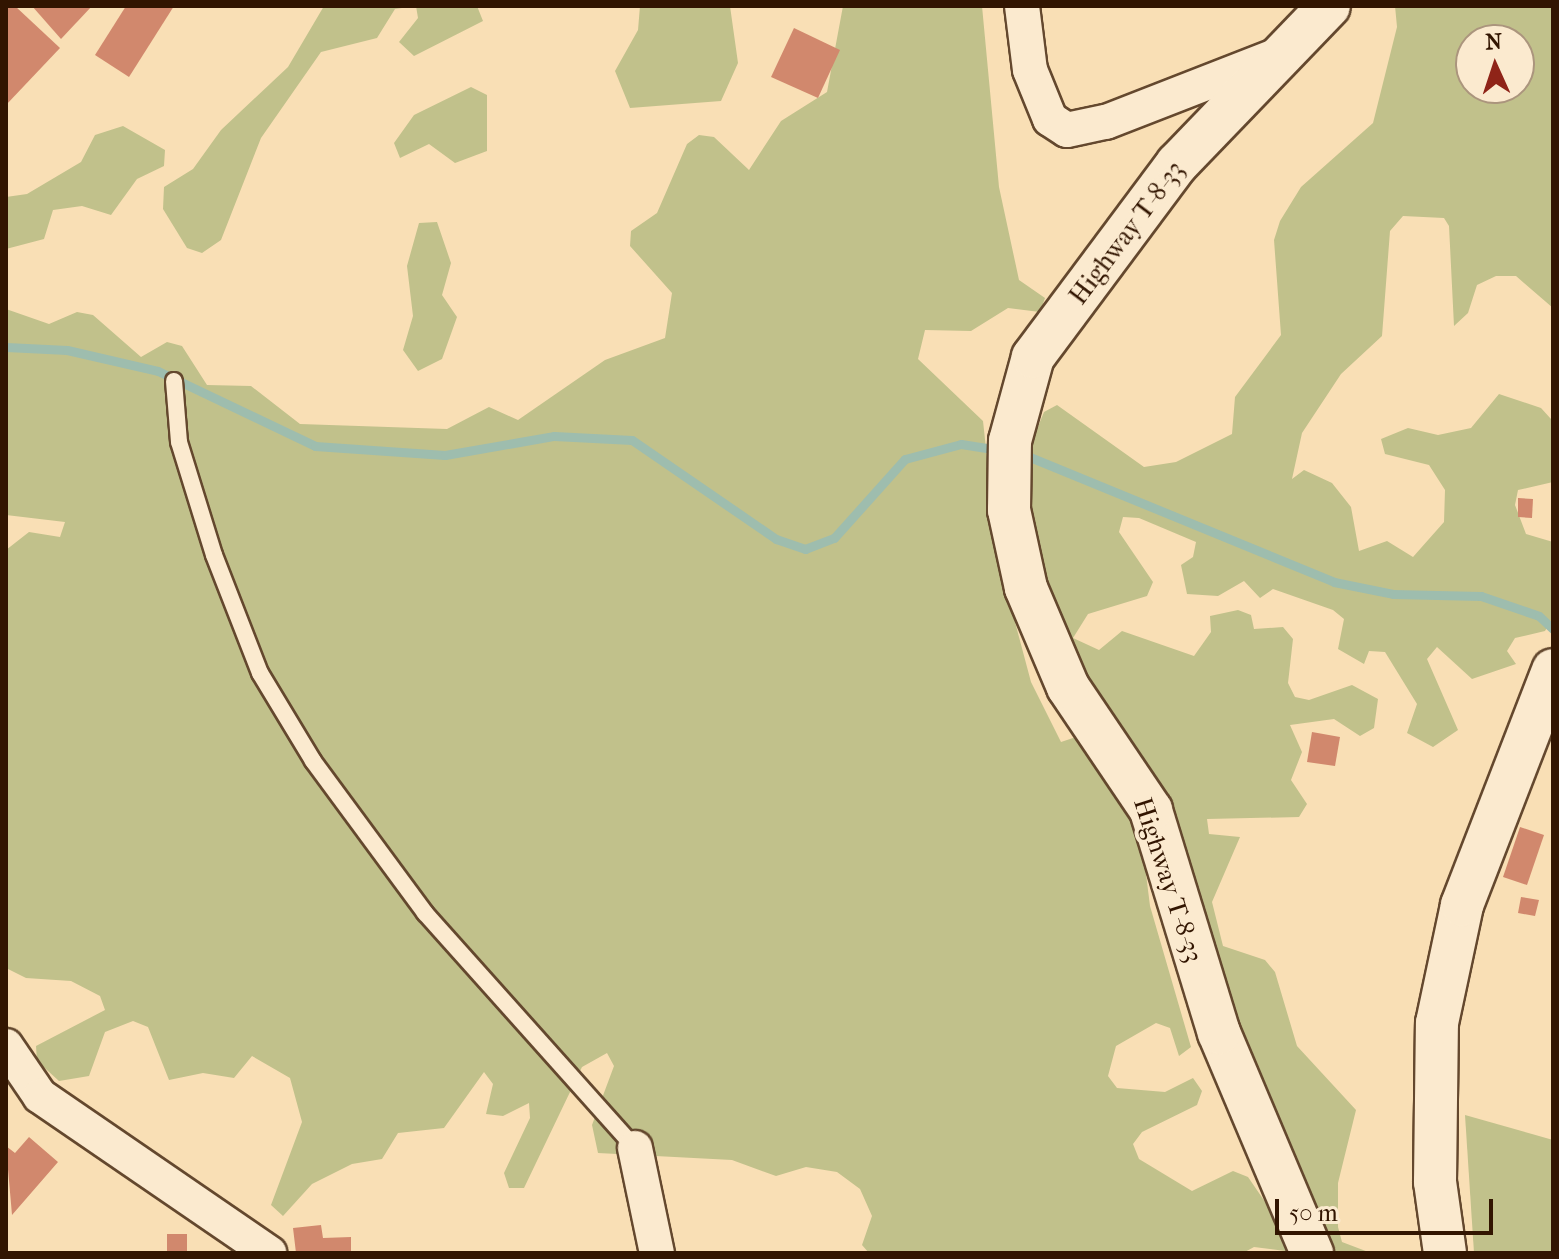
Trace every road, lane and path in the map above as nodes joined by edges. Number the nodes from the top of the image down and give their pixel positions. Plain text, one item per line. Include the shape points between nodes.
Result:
1 (1022, 6) edge
2 (1329, 6) edge
3 (1289, 51) junction
4 (174, 381) dead end
5 (1553, 670) edge
6 (6, 1046) edge
7 (635, 1148) joint
8 (269, 1253) edge
9 (657, 1253) edge
10 (1312, 1253) edge
11 (1445, 1253) edge

1 - 3 street via 1030,70 1050,119 1067,130 1106,122
2 - 3 street, Highway T-8-33
3 - 10 street, Highway T-8-33 via 1177,164 1033,357 1010,441 1009,510 1026,588 1068,687 1151,810 1219,1033
4 - 7 lane via 179,442 214,555 260,673 313,761 425,913
5 - 11 street via 1462,905 1437,1023 1435,1182
6 - 8 street via 40,1096
7 - 9 street

